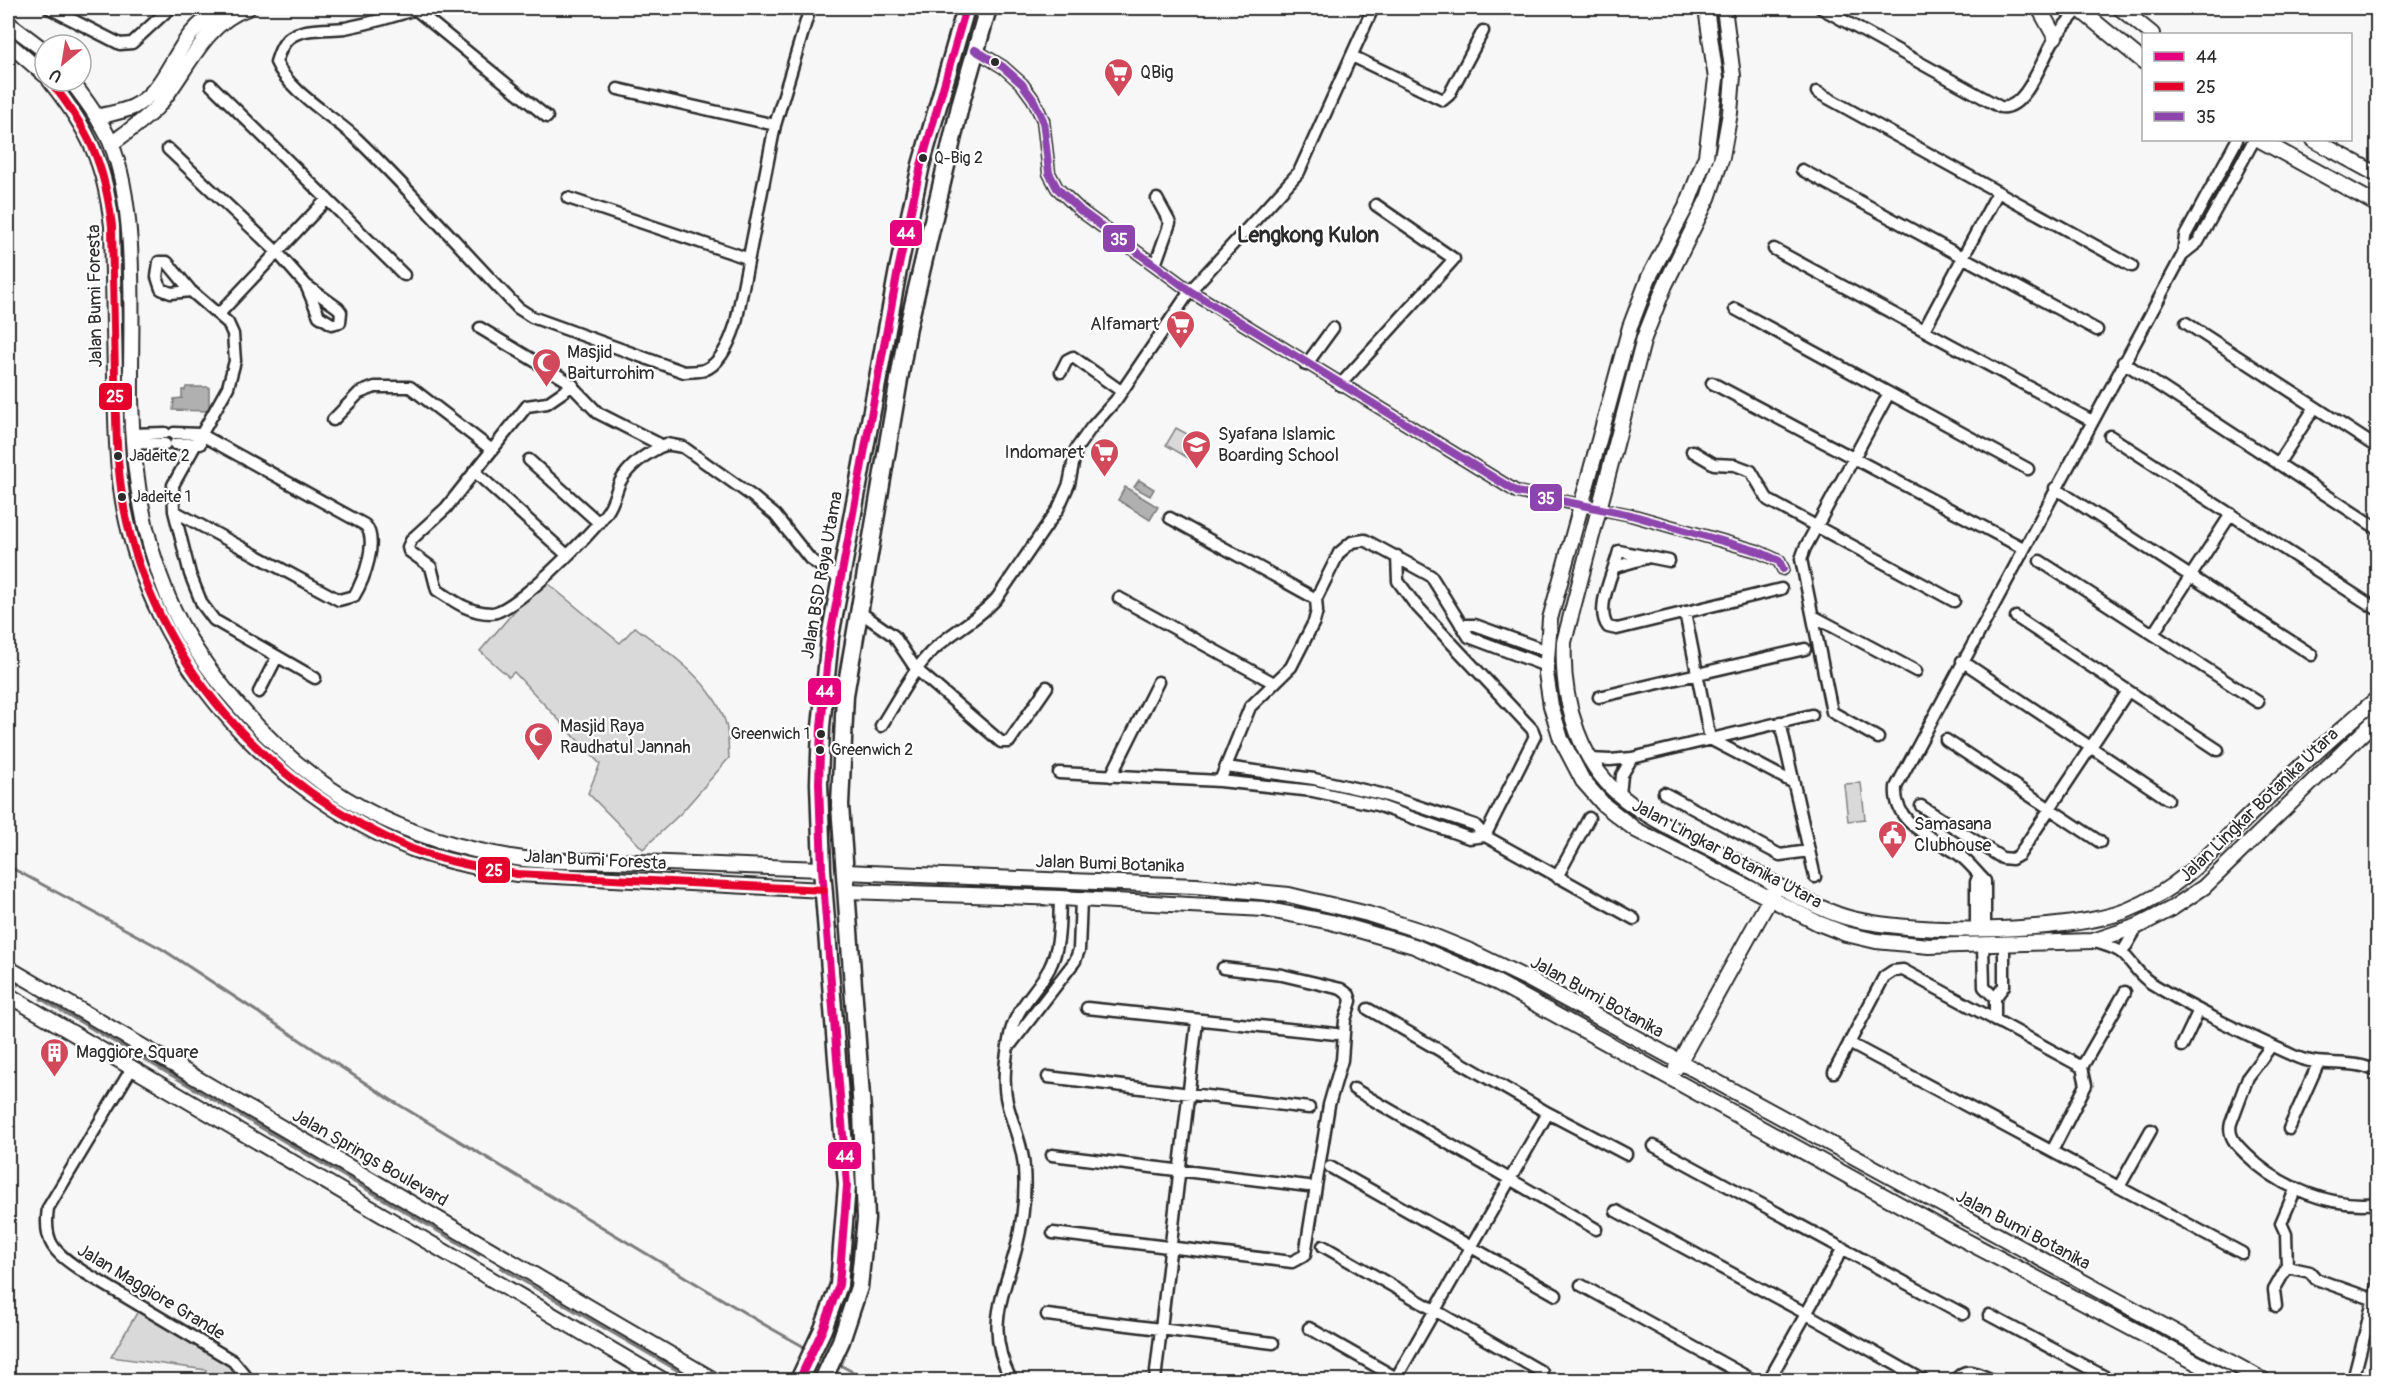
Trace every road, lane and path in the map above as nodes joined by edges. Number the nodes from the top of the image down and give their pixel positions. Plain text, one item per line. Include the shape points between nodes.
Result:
1 (49, 8) edge
2 (170, 8) edge
3 (222, 8) edge
4 (248, 8) edge
5 (416, 8) edge
6 (810, 8) edge
7 (966, 8) edge
8 (988, 8) edge
9 (1373, 8) edge
10 (1706, 8) edge
11 (1724, 8) edge
12 (1821, 8) edge
13 (2038, 8) edge
14 (2078, 8) edge
15 (2120, 8) edge
16 (8, 23) edge
17 (1483, 31) dead end
18 (2151, 33) edge
19 (2055, 37) junction
20 (33, 42) edge
21 (8, 43) edge
22 (975, 50) junction
23 (1352, 56) junction
24 (2142, 60) edge
25 (33, 65) edge
26 (211, 85) dead end
27 (618, 89) dead end
28 (1816, 92) dead end
29 (59, 93) edge
30 (80, 93) edge
31 (133, 107) junction
32 (97, 117) junction
33 (547, 117) dead end
34 (140, 121) junction
35 (775, 125) junction
36 (2236, 141) edge
37 (2253, 141) edge
38 (2262, 141) edge
39 (2316, 141) edge
40 (111, 144) junction
41 (168, 149) dead end
42 (1802, 170) dead end
43 (2378, 175) edge
44 (1998, 192) junction
45 (568, 198) dead end
46 (327, 199) junction
47 (1157, 199) dead end
48 (1376, 205) dead end
49 (2378, 205) edge
50 (2199, 210) junction
51 (2212, 217) junction
52 (1774, 249) dead end
53 (277, 252) junction
54 (2183, 254) junction
55 (1963, 257) junction
56 (747, 258) junction
57 (1155, 265) junction
58 (2133, 266) dead end
59 (404, 275) dead end
60 (1649, 277) junction
61 (306, 285) dead end
62 (1665, 285) junction
63 (192, 291) dead end
64 (1190, 291) junction
65 (1735, 309) dead end
66 (219, 314) junction
67 (2186, 323) dead end
68 (886, 324) junction
69 (908, 327) junction
70 (480, 328) dead end
71 (1333, 328) dead end
72 (1924, 330) junction
73 (2097, 330) dead end
74 (2123, 362) junction
75 (1306, 365) junction
76 (1061, 372) dead end
77 (1712, 383) dead end
78 (573, 385) junction
79 (1340, 386) junction
80 (1121, 391) junction
81 (1890, 393) junction
82 (2315, 407) junction
83 (333, 420) dead end
84 (2092, 421) junction
85 (2110, 436) dead end
86 (131, 438) junction
87 (116, 439) junction
88 (197, 439) junction
89 (663, 446) junction
90 (2378, 448) edge
91 (492, 450) junction
92 (1692, 452) dead end
93 (1854, 458) junction
94 (529, 460) dead end
95 (2278, 464) junction
96 (2028, 469) dead end
97 (474, 471) junction
98 (2055, 488) junction
99 (1580, 503) junction
100 (1598, 508) junction
101 (174, 511) junction
102 (2231, 514) junction
103 (1170, 518) dead end
104 (599, 523) junction
105 (1816, 527) junction
106 (2378, 529) edge
107 (2023, 548) junction
108 (567, 555) junction
109 (1397, 556) junction
110 (1669, 561) dead end
111 (2040, 561) dead end
112 (1783, 568) dead end
113 (2191, 576) junction
114 (840, 579) junction
115 (1781, 589) dead end
116 (1119, 598) dead end
117 (1316, 599) junction
118 (1954, 601) dead end
119 (2375, 608) dead end
120 (857, 610) junction
121 (1685, 612) junction
122 (1813, 616) junction
123 (2016, 617) dead end
124 (1461, 625) junction
125 (2153, 634) junction
126 (1805, 649) dead end
127 (1547, 651) junction
128 (2312, 655) dead end
129 (277, 657) junction
130 (1962, 661) junction
131 (1546, 666) junction
132 (916, 669) junction
133 (1916, 671) dead end
134 (1697, 674) junction
135 (315, 678) dead end
136 (1158, 682) dead end
137 (1275, 683) junction
138 (1047, 687) dead end
139 (2128, 691) junction
140 (259, 692) dead end
141 (1599, 697) dead end
142 (2378, 698) edge
143 (2258, 702) dead end
144 (1812, 715) dead end
145 (2378, 718) edge
146 (1780, 723) junction
147 (881, 726) dead end
148 (2334, 735) junction
149 (1878, 738) dead end
150 (1710, 739) junction
151 (1946, 740) dead end
152 (2346, 747) junction
153 (2090, 748) junction
154 (2218, 750) dead end
155 (1632, 758) junction
156 (1590, 759) junction
157 (1226, 767) junction
158 (1059, 773) dead end
159 (1112, 776) junction
160 (1220, 782) junction
161 (1794, 783) junction
162 (1664, 793) dead end
163 (1620, 795) junction
164 (2168, 799) dead end
165 (1921, 806) dead end
166 (2049, 809) junction
167 (1588, 818) dead end
168 (1485, 836) junction
169 (2100, 842) dead end
170 (1809, 852) junction
171 (571, 860) junction
172 (822, 868) junction
173 (844, 872) junction
174 (1557, 876) junction
175 (571, 877) junction
176 (1815, 877) dead end
177 (1778, 884) junction
178 (824, 890) junction
179 (846, 891) junction
180 (1289, 895) junction
181 (1060, 898) junction
182 (1081, 899) junction
183 (1769, 899) junction
184 (1287, 912) junction
185 (1634, 919) dead end
186 (2138, 926) junction
187 (1981, 928) junction
188 (2093, 941) junction
189 (1983, 945) junction
190 (2004, 945) junction
191 (2122, 953) junction
192 (8, 968) edge
193 (1223, 968) dead end
194 (34, 983) junction
195 (2126, 992) dead end
196 (8, 995) edge
197 (1995, 998) junction
198 (23, 1004) junction
199 (1087, 1008) dead end
200 (1368, 1009) dead end
201 (2199, 1010) junction
202 (1197, 1021) junction
203 (1995, 1021) junction
204 (1336, 1034) dead end
205 (1849, 1043) junction
206 (2182, 1046) dead end
207 (2271, 1046) junction
208 (1007, 1049) junction
209 (1679, 1062) junction
210 (2318, 1064) junction
211 (2082, 1067) junction
212 (132, 1068) junction
213 (1834, 1072) dead end
214 (2378, 1072) edge
215 (1048, 1077) dead end
216 (1671, 1078) junction
217 (1354, 1089) dead end
218 (1188, 1094) junction
219 (1309, 1108) dead end
220 (1548, 1113) junction
221 (2289, 1129) dead end
222 (2151, 1130) dead end
223 (1654, 1146) dead end
224 (2052, 1151) junction
225 (1626, 1154) dead end
226 (1052, 1155) dead end
227 (1330, 1167) dead end
228 (1178, 1170) junction
229 (1511, 1180) junction
230 (1308, 1186) dead end
231 (2119, 1187) junction
232 (2296, 1188) junction
233 (2378, 1203) edge
234 (1616, 1211) dead end
235 (1961, 1218) junction
236 (1596, 1229) dead end
237 (1053, 1233) dead end
238 (1953, 1234) junction
239 (1323, 1246) dead end
240 (1473, 1247) junction
241 (1171, 1248) junction
242 (1843, 1248) junction
243 (496, 1252) junction
244 (2242, 1253) dead end
245 (2287, 1267) junction
246 (483, 1274) junction
247 (2378, 1282) edge
248 (1581, 1285) dead end
249 (1556, 1294) dead end
250 (2372, 1299) junction
251 (2276, 1306) dead end
252 (1434, 1312) junction
253 (1805, 1313) junction
254 (1963, 1314) dead end
255 (1047, 1315) dead end
256 (1989, 1315) dead end
257 (1309, 1328) dead end
258 (1160, 1330) junction
259 (1273, 1343) dead end
260 (1542, 1372) dead end
261 (802, 1375) edge
262 (2097, 1377) edge
263 (249, 1380) edge
264 (663, 1380) edge
265 (714, 1380) edge
266 (823, 1380) edge
267 (1011, 1380) edge
268 (1155, 1380) edge
269 (1397, 1380) edge
270 (1753, 1380) edge
271 (1769, 1380) edge
272 (1923, 1380) edge
273 (1956, 1380) edge
274 (1992, 1380) edge
275 (2111, 1380) edge
276 (2229, 1380) edge
277 (2263, 1380) edge
278 (2353, 1380) edge

1 - 2 street via 123,44 132,43
3 - 31 main road via 197,26 158,87
4 - 34 main road via 220,23 165,98
5 - 33 street
5 - 56 street via 382,20 291,36 280,48 276,62 282,77 340,123 388,169 518,308 532,317 684,372 704,370 716,361 730,340
6 - 35 street
7 - 68 main road, Jalan BSD Raya Utama via 921,165
8 - 22 main road
9 - 23 street
10 - 60 main road, Jalan Lingkar Botanika Utara via 1716,79 1706,156 1694,189
11 - 62 main road, Jalan Lingkar Botanika Utara via 1733,76 1726,139 1708,198
12 - 19 street via 2008,108 2025,94
13 - 19 main road
14 - 19 street
14 - 24 main road
15 - 18 main road
16 - 20 main road
17 - 23 street via 1443,100
21 - 25 main road
22 - 57 street via 1003,67 1033,99 1043,120 1049,173 1057,188 1081,211
22 - 69 main road
23 - 64 street via 1299,172
26 - 46 street
27 - 35 street
28 - 44 street
29 - 87 main road, Jalan Bumi Foresta via 87,132 108,194
30 - 32 main road, Jalan Bumi Foresta
31 - 32 main road
31 - 34 main road
32 - 40 main road, Jalan Bumi Foresta
34 - 40 main road
35 - 56 street
36 - 50 street
37 - 51 street
38 - 49 main road
39 - 43 main road
40 - 86 main road, Jalan Bumi Foresta via 129,234
41 - 53 street
42 - 55 street
44 - 55 street
44 - 58 street
45 - 56 street
46 - 53 street
46 - 59 street
47 - 57 street via 1170,223
48 - 79 street via 1454,259
50 - 51 street
50 - 54 street via 2185,236
51 - 54 street via 2198,242
52 - 72 street
53 - 61 street
53 - 66 street
54 - 74 street
55 - 72 street
55 - 73 street
57 - 64 street
60 - 62 main road
60 - 99 main road, Jalan Lingkar Botanika Utara via 1630,327
62 - 100 main road, Jalan Lingkar Botanika Utara via 1644,338
63 - 66 street
64 - 75 street
64 - 80 street
65 - 81 street
66 - 88 street via 233,334 235,361 228,387
67 - 82 street
68 - 69 main road
68 - 114 main road, Jalan BSD Raya Utama
69 - 120 main road
70 - 78 street
71 - 75 street
72 - 84 street
74 - 84 street
74 - 95 street
75 - 79 street
76 - 80 street via 1073,357
77 - 93 street
78 - 89 street via 598,413
78 - 91 street via 547,403 527,406
79 - 99 street via 1517,492
80 - 132 street via 1076,449 1066,494 997,598
81 - 93 street
81 - 96 street
82 - 90 street
82 - 95 street
83 - 91 street via 359,393 375,387 410,387
84 - 98 street
85 - 102 street
86 - 87 main road
86 - 88 street
86 - 171 main road, Jalan Bumi Foresta via 140,508 168,598 219,684 294,764 334,793 409,830 519,859
87 - 175 main road, Jalan Bumi Foresta via 129,534 155,605 180,655 252,743 331,808 412,849 474,867
88 - 101 street via 174,485
88 - 101 street via 215,443 365,525 371,544 359,588 354,596 339,600
89 - 104 street via 624,476 616,499
89 - 114 street via 683,447 752,496 775,515 810,559
91 - 97 street
92 - 105 street via 1714,464 1751,471 1768,500
93 - 105 street
93 - 107 street
94 - 104 street
95 - 106 street
97 - 108 street
97 - 108 street via 446,508 408,547 432,567 437,590 471,611 495,612 518,601
98 - 107 street
98 - 113 street
99 - 100 street
99 - 127 main road, Jalan Lingkar Botanika Utara via 1550,619
100 - 112 street via 1757,551 1779,561
100 - 156 main road, Jalan Lingkar Botanika Utara via 1568,620 1564,653 1566,693
101 - 129 street via 190,574 208,612 214,620
102 - 113 street
102 - 119 street
103 - 117 street
104 - 108 street
105 - 118 street
105 - 122 street via 1801,559
107 - 130 street
109 - 117 street via 1365,540 1352,543 1339,553
109 - 124 street via 1431,576
109 - 168 street via 1398,581 1414,603 1535,736
110 - 121 street via 1619,551 1603,607 1603,621 1617,629
111 - 125 street
113 - 125 street
113 - 128 street
114 - 172 main road, Jalan BSD Raya Utama via 820,727
115 - 121 street
116 - 137 street
117 - 137 street via 1314,622 1291,667
120 - 132 street via 894,636
120 - 173 main road via 841,742
121 - 134 street
122 - 133 street
122 - 149 street via 1832,712
123 - 139 street
124 - 127 street via 1475,626
124 - 131 street via 1469,637
125 - 143 street
126 - 134 street
127 - 131 main road, Jalan Lingkar Botanika Utara
129 - 135 street
129 - 140 street
130 - 153 street
130 - 187 street via 1900,776 1895,798 1908,823 1959,855 1979,874 1976,882
131 - 183 main road, Jalan Lingkar Botanika Utara via 1558,731 1578,773 1594,795 1636,830
132 - 138 street via 1005,743
132 - 147 street
134 - 141 street
134 - 150 street
136 - 159 street
137 - 157 street via 1250,707
139 - 153 street
139 - 154 street
142 - 148 main road, Jalan Lingkar Botanika Utara
144 - 146 street
145 - 152 main road, Jalan Lingkar Botanika Utara
146 - 150 street
146 - 161 street
148 - 152 main road
148 - 187 main road, Jalan Lingkar Botanika Utara via 2188,874 2159,896 2091,922
150 - 155 street
150 - 161 street
151 - 166 street
152 - 186 main road, Jalan Lingkar Botanika Utara via 2204,887
153 - 164 street
153 - 166 street
155 - 156 street
155 - 163 street via 1622,775
156 - 163 main road, Jalan Lingkar Botanika Utara
157 - 160 street
157 - 168 street via 1314,779 1381,794 1475,825
158 - 159 street
159 - 160 street
160 - 168 street via 1313,790 1377,805 1469,838
161 - 170 street
162 - 170 street via 1780,855
163 - 177 main road, Jalan Lingkar Botanika Utara via 1655,819
165 - 166 street via 2002,858 2012,859 2019,855
166 - 169 street
167 - 174 street
168 - 174 street
170 - 176 street
171 - 172 main road, Jalan Bumi Foresta
171 - 175 main road
172 - 178 main road, Jalan BSD Raya Utama
173 - 179 main road
173 - 180 main road, Jalan Bumi Botanika via 1196,886
174 - 185 street
175 - 178 main road, Jalan Bumi Foresta
177 - 183 main road
177 - 187 main road, Jalan Lingkar Botanika Utara via 1857,920 1901,927
178 - 261 main road, Jalan BSD Raya Utama via 847,1185 839,1285
179 - 181 main road, Jalan Bumi Botanika
179 - 266 main road via 866,1219 859,1287
180 - 184 main road
180 - 209 main road, Jalan Bumi Botanika via 1368,914 1470,951
181 - 182 main road, Jalan Bumi Botanika
181 - 208 street via 1055,957 1014,1021
182 - 184 main road, Jalan Bumi Botanika
182 - 208 street via 1076,961
183 - 189 main road, Jalan Lingkar Botanika Utara via 1846,934 1876,942
183 - 209 main road
184 - 216 main road, Jalan Bumi Botanika via 1383,935 1440,956 1498,983
186 - 188 main road, Jalan Lingkar Botanika Utara
186 - 191 street
188 - 190 main road, Jalan Lingkar Botanika Utara
188 - 191 street
189 - 190 main road, Jalan Lingkar Botanika Utara
189 - 197 street via 1984,987
190 - 197 street via 2004,986
191 - 201 street via 2148,981
192 - 194 main road, Jalan Springs Boulevard
193 - 241 street via 1282,975 1341,989 1351,1001 1342,1060 1329,1105 1307,1250 1292,1262
194 - 198 main road
194 - 243 main road, Jalan Springs Boulevard
195 - 211 street
196 - 198 main road
197 - 203 street
198 - 212 main road
199 - 202 street
200 - 220 street
201 - 206 street
201 - 207 street
202 - 204 street
202 - 218 street
203 - 205 street via 1903,970 1893,971 1884,977
203 - 211 street
205 - 213 street
205 - 224 street
207 - 210 street
207 - 232 street via 2248,1077 2230,1128 2236,1145 2258,1166
208 - 267 street via 1007,1102 1024,1168 1019,1233 997,1318 999,1347
209 - 216 main road
209 - 235 main road, Jalan Bumi Botanika
210 - 214 street via 2351,1062
210 - 221 street
211 - 224 street via 2086,1085
212 - 246 main road
212 - 263 street, Jalan Maggiore Grande via 48,1208 45,1227 50,1243 61,1257 233,1361
215 - 218 street
216 - 238 main road, Jalan Bumi Botanika
217 - 229 street
218 - 219 street
218 - 228 street
220 - 225 street
220 - 229 street
222 - 231 street
223 - 242 street
224 - 231 street
226 - 228 street
227 - 240 street
228 - 230 street
228 - 241 street
229 - 236 street
229 - 240 street
231 - 244 street
232 - 233 street via 2351,1204
232 - 245 street via 2281,1222 2286,1234
234 - 253 street
235 - 238 main road
235 - 277 main road, Jalan Bumi Botanika
237 - 241 street
238 - 276 main road, Jalan Bumi Botanika
239 - 252 street
240 - 249 street
240 - 252 street
241 - 258 street
242 - 253 street
242 - 254 street
243 - 246 main road
243 - 265 main road, Jalan Springs Boulevard
245 - 250 street via 2310,1272 2316,1279
245 - 251 street via 2274,1290
246 - 264 main road
247 - 250 street
248 - 270 street
250 - 278 street
252 - 260 street
252 - 269 street
253 - 271 street
253 - 272 street
255 - 258 street
256 - 262 street
257 - 269 street
258 - 259 street
258 - 268 street
262 - 275 street
273 - 274 street via 1971,1371

